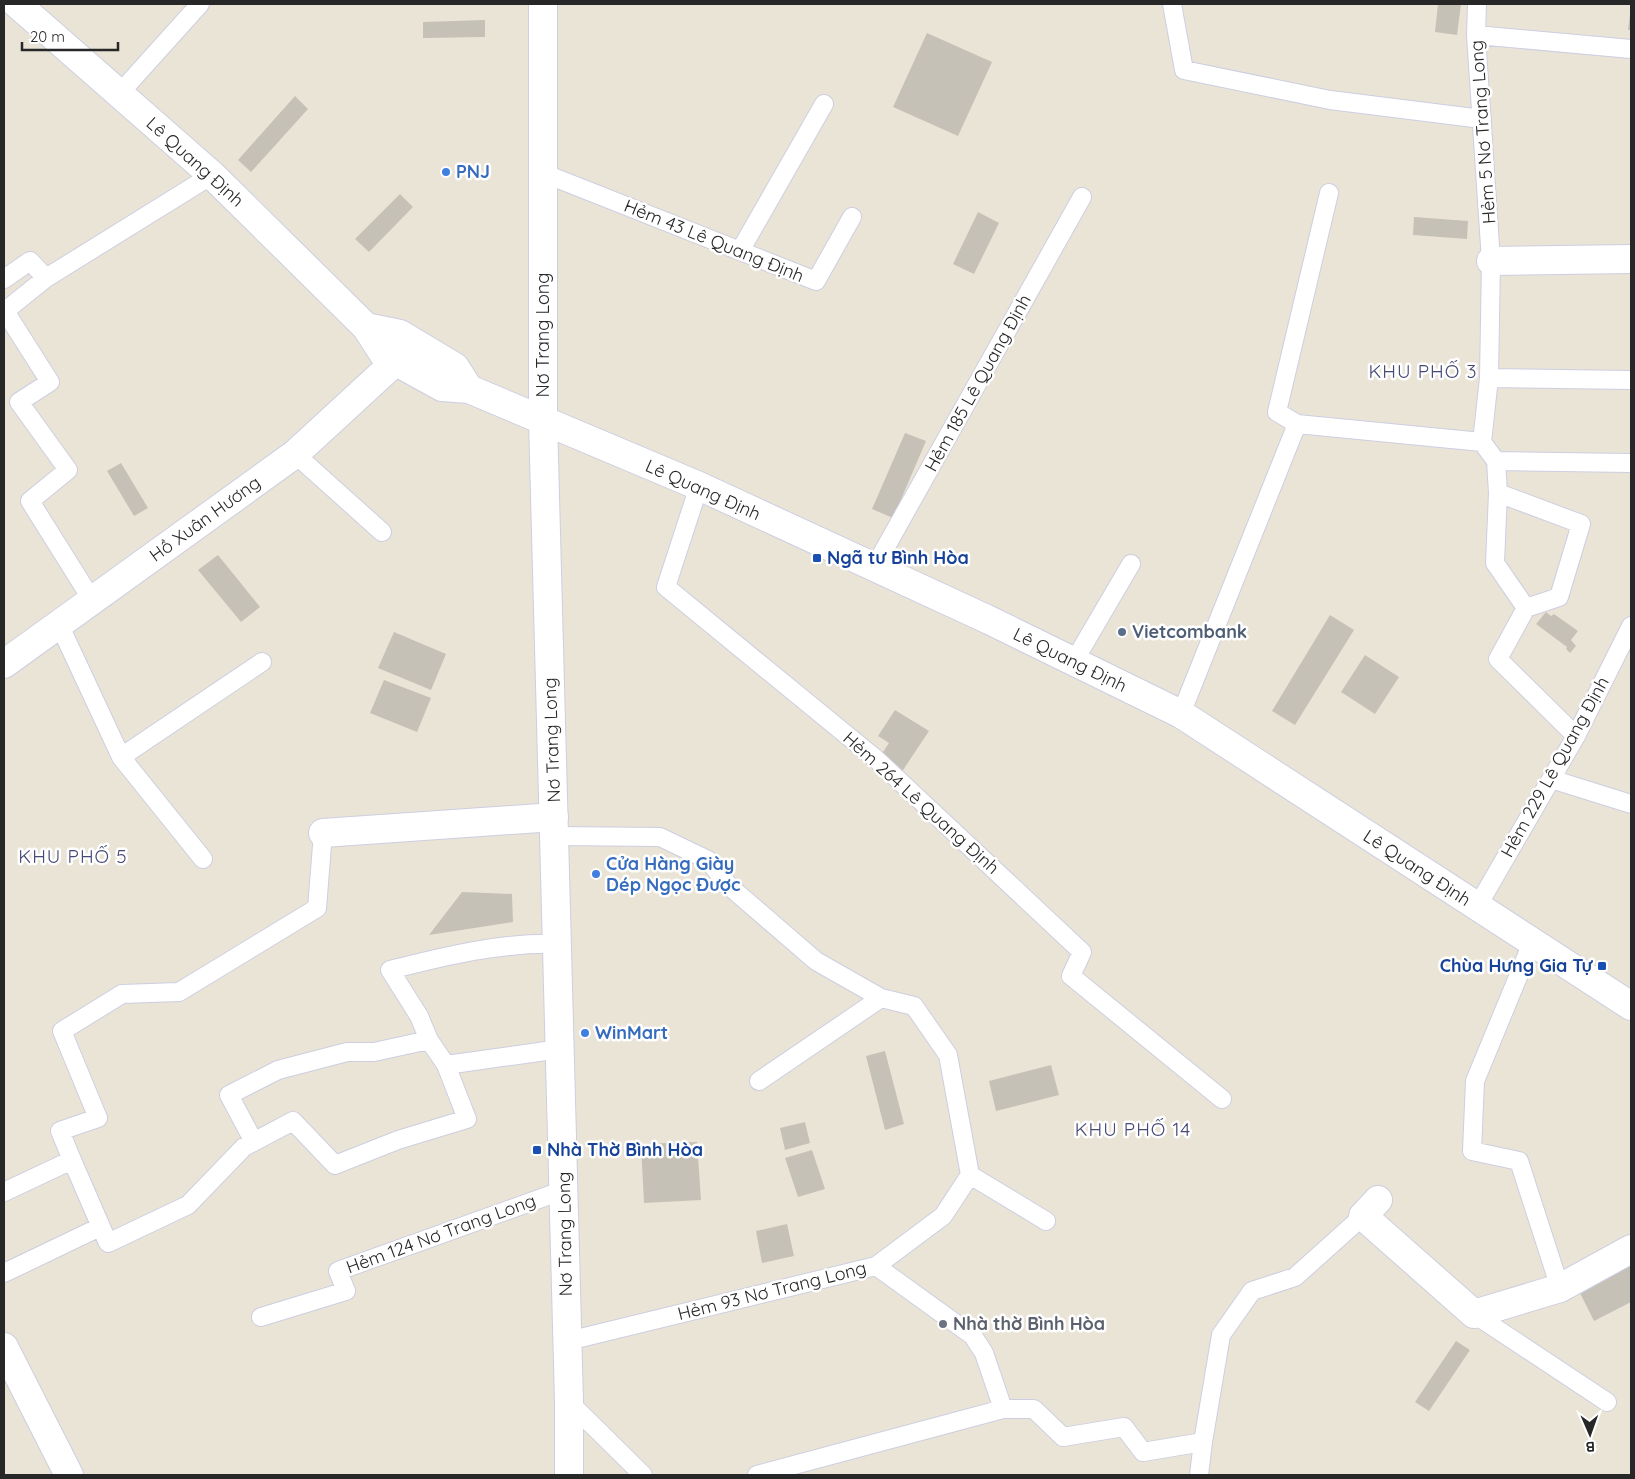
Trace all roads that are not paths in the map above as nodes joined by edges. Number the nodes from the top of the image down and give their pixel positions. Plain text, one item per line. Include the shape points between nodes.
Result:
1 (17, 4) edge
2 (200, 4) edge
3 (543, 4) edge
4 (1172, 4) edge
5 (1478, 4) edge
6 (1476, 35) junction
7 (1631, 48) edge
8 (119, 94) junction
9 (824, 104) dead end
10 (1482, 119) junction
11 (543, 173) junction
12 (212, 175) junction
13 (1329, 193) dead end
14 (1082, 197) dead end
15 (852, 217) dead end
16 (740, 251) junction
17 (1631, 259) edge
18 (1491, 261) junction
19 (46, 278) junction
20 (4, 279) edge
21 (366, 328) junction
22 (395, 362) junction
23 (1489, 378) junction
24 (1631, 380) edge
25 (469, 389) junction
26 (543, 420) junction
27 (1297, 424) junction
28 (1482, 442) junction
29 (295, 454) junction
30 (1496, 461) junction
31 (1631, 463) edge
32 (699, 486) junction
33 (1498, 494) junction
34 (382, 532) dead end
35 (1131, 564) dead end
36 (874, 568) junction
37 (92, 600) junction
38 (1526, 608) junction
39 (60, 624) junction
40 (1631, 626) edge
41 (262, 662) dead end
42 (1073, 663) junction
43 (4, 664) edge
44 (1181, 714) junction
45 (1576, 736) junction
46 (121, 756) junction
47 (1551, 779) junction
48 (1631, 804) edge
49 (554, 826) junction
50 (323, 833) joint
51 (203, 859) dead end
52 (1477, 907) junction
53 (1532, 943) junction
54 (559, 944) junction
55 (882, 998) junction
56 (1631, 1006) edge
57 (429, 1040) junction
58 (560, 1049) junction
59 (446, 1064) junction
60 (759, 1081) dead end
61 (1222, 1099) dead end
62 (254, 1142) junction
63 (72, 1160) junction
64 (970, 1175) junction
65 (564, 1190) junction
66 (4, 1192) edge
67 (1370, 1208) joint
68 (1046, 1221) dead end
69 (100, 1227) junction
70 (1631, 1249) edge
71 (876, 1266) junction
72 (4, 1273) edge
73 (1560, 1288) junction
74 (1474, 1314) junction
75 (261, 1317) dead end
76 (568, 1341) junction
77 (4, 1347) edge
78 (569, 1402) junction
79 (1607, 1402) dead end
80 (1003, 1409) junction
81 (1203, 1442) junction
82 (69, 1475) edge
83 (569, 1475) edge
84 (643, 1475) edge
85 (757, 1475) edge
86 (1199, 1475) edge

1 - 8 main road, Lê Quang Định
2 - 8 lane
3 - 11 main road, Nơ Trang Long
4 - 10 lane via 1184,70 1330,100
5 - 6 lane, Hẻm 5 Nơ Trang Long
6 - 7 lane
6 - 10 lane, Hẻm 5 Nơ Trang Long
8 - 12 main road, Lê Quang Định
9 - 16 lane
10 - 18 lane, Hẻm 5 Nơ Trang Long
11 - 16 lane, Hẻm 43 Lê Quang Định
11 - 26 main road, Nơ Trang Long
12 - 19 lane
12 - 21 main road, Lê Quang Định
13 - 27 lane via 1277,412
14 - 36 lane, Hẻm 185 Lê Quang Định
15 - 16 lane, Hẻm 43 Lê Quang Định via 816,281
17 - 18 main road
18 - 23 lane, Hẻm 5 Nơ Trang Long
19 - 20 lane via 30,261
19 - 37 lane via 5,311 50,382 19,402 68,470 30,501
21 - 22 main road, Lê Quang Định via 384,356
21 - 25 main road via 400,334 455,367
22 - 25 main road, Lê Quang Định via 442,387
22 - 29 main road, Hồ Xuân Hương
23 - 24 lane
23 - 28 lane, Hẻm 5 Nơ Trang Long
25 - 26 main road, Lê Quang Định
26 - 32 main road, Lê Quang Định
26 - 49 main road, Nơ Trang Long
27 - 28 lane
27 - 44 lane
28 - 30 lane
29 - 34 lane
29 - 37 main road, Hồ Xuân Hương
30 - 31 lane
30 - 33 lane
32 - 36 main road, Lê Quang Định
32 - 61 lane, Hẻm 264 Lê Quang Định via 666,587 876,759 1082,952 1071,976
33 - 38 lane via 1495,564
33 - 38 lane via 1581,524 1559,597
35 - 42 lane
36 - 42 main road, Lê Quang Định via 989,620
37 - 39 main road, Hồ Xuân Hương
38 - 45 lane via 1498,659
39 - 43 main road, Hồ Xuân Hương
39 - 46 lane
40 - 45 lane, Hẻm 229 Lê Quang Định
41 - 46 lane
42 - 44 main road, Lê Quang Định
44 - 52 main road, Lê Quang Định
45 - 47 lane, Hẻm 229 Lê Quang Định
46 - 51 lane
47 - 48 lane
47 - 52 lane, Hẻm 229 Lê Quang Định
49 - 50 main road
49 - 54 main road, Nơ Trang Long
49 - 55 lane via 660,837 708,860 729,886 816,960
50 - 63 lane via 316,908 179,992 122,994 62,1031 98,1118 60,1132
52 - 53 main road, Lê Quang Định
53 - 56 main road, Lê Quang Định
53 - 73 lane via 1475,1081 1472,1151 1518,1160
54 - 57 lane via 483,949 390,970 419,1016
54 - 58 main road, Nơ Trang Long
55 - 60 lane
55 - 64 lane via 914,1006 948,1055
57 - 59 lane
57 - 62 lane via 374,1052 347,1052 278,1070 229,1095
58 - 59 lane
58 - 65 main road, Nơ Trang Long
59 - 62 lane via 467,1119 398,1140 335,1165 293,1121
62 - 69 lane via 244,1147 188,1205 108,1243
63 - 66 lane
63 - 69 lane
64 - 68 lane
64 - 71 lane, Hẻm 93 Nơ Trang Long via 943,1216
65 - 75 lane, Hẻm 124 Nơ Trang Long via 338,1271 346,1292
65 - 76 main road, Nơ Trang Long
67 - 74 main road
67 - 81 lane via 1295,1277 1252,1291 1221,1335
69 - 72 lane
70 - 73 main road
71 - 76 lane, Hẻm 93 Nơ Trang Long
71 - 80 lane via 973,1336 984,1353
73 - 74 main road
74 - 79 lane
76 - 78 main road, Nơ Trang Long
77 - 82 main road
78 - 83 main road, Nơ Trang Long
78 - 84 lane
80 - 81 lane via 1034,1409 1063,1437 1124,1427 1143,1452
80 - 85 lane
81 - 86 lane

